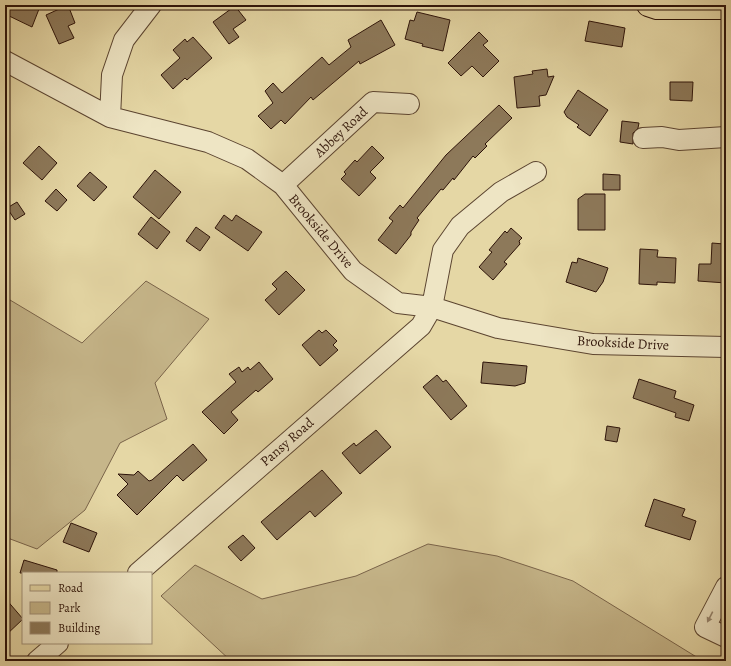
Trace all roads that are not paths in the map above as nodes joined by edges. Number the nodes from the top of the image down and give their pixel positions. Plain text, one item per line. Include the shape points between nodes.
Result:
1 (151, 5) edge
2 (648, 5) edge
3 (726, 8) edge
4 (5, 61) edge
5 (5, 76) edge
6 (39, 79) junction
7 (409, 104) dead end
8 (110, 117) junction
9 (726, 137) edge
10 (643, 138) dead end
11 (536, 172) dead end
12 (283, 185) junction
13 (432, 308) junction
14 (726, 347) edge
15 (139, 572) edge
16 (726, 587) edge
17 (726, 637) edge
18 (57, 644) edge
19 (37, 661) edge

1 - 8 street via 124,40 112,75
2 - 3 main road via 657,8
4 - 6 street, Brookside Drive
5 - 6 street
6 - 8 street, Brookside Drive
7 - 12 street, Abbey Road via 373,102
8 - 12 street, Brookside Drive via 208,142 247,159
9 - 10 street via 680,140 662,136
11 - 13 street via 502,192 460,226 443,250
12 - 13 street, Brookside Drive via 353,271 398,303
13 - 14 street, Brookside Drive via 498,328 593,344
13 - 15 street, Pansy Road via 421,326
16 -> 17 street via 705,627
18 - 19 street

